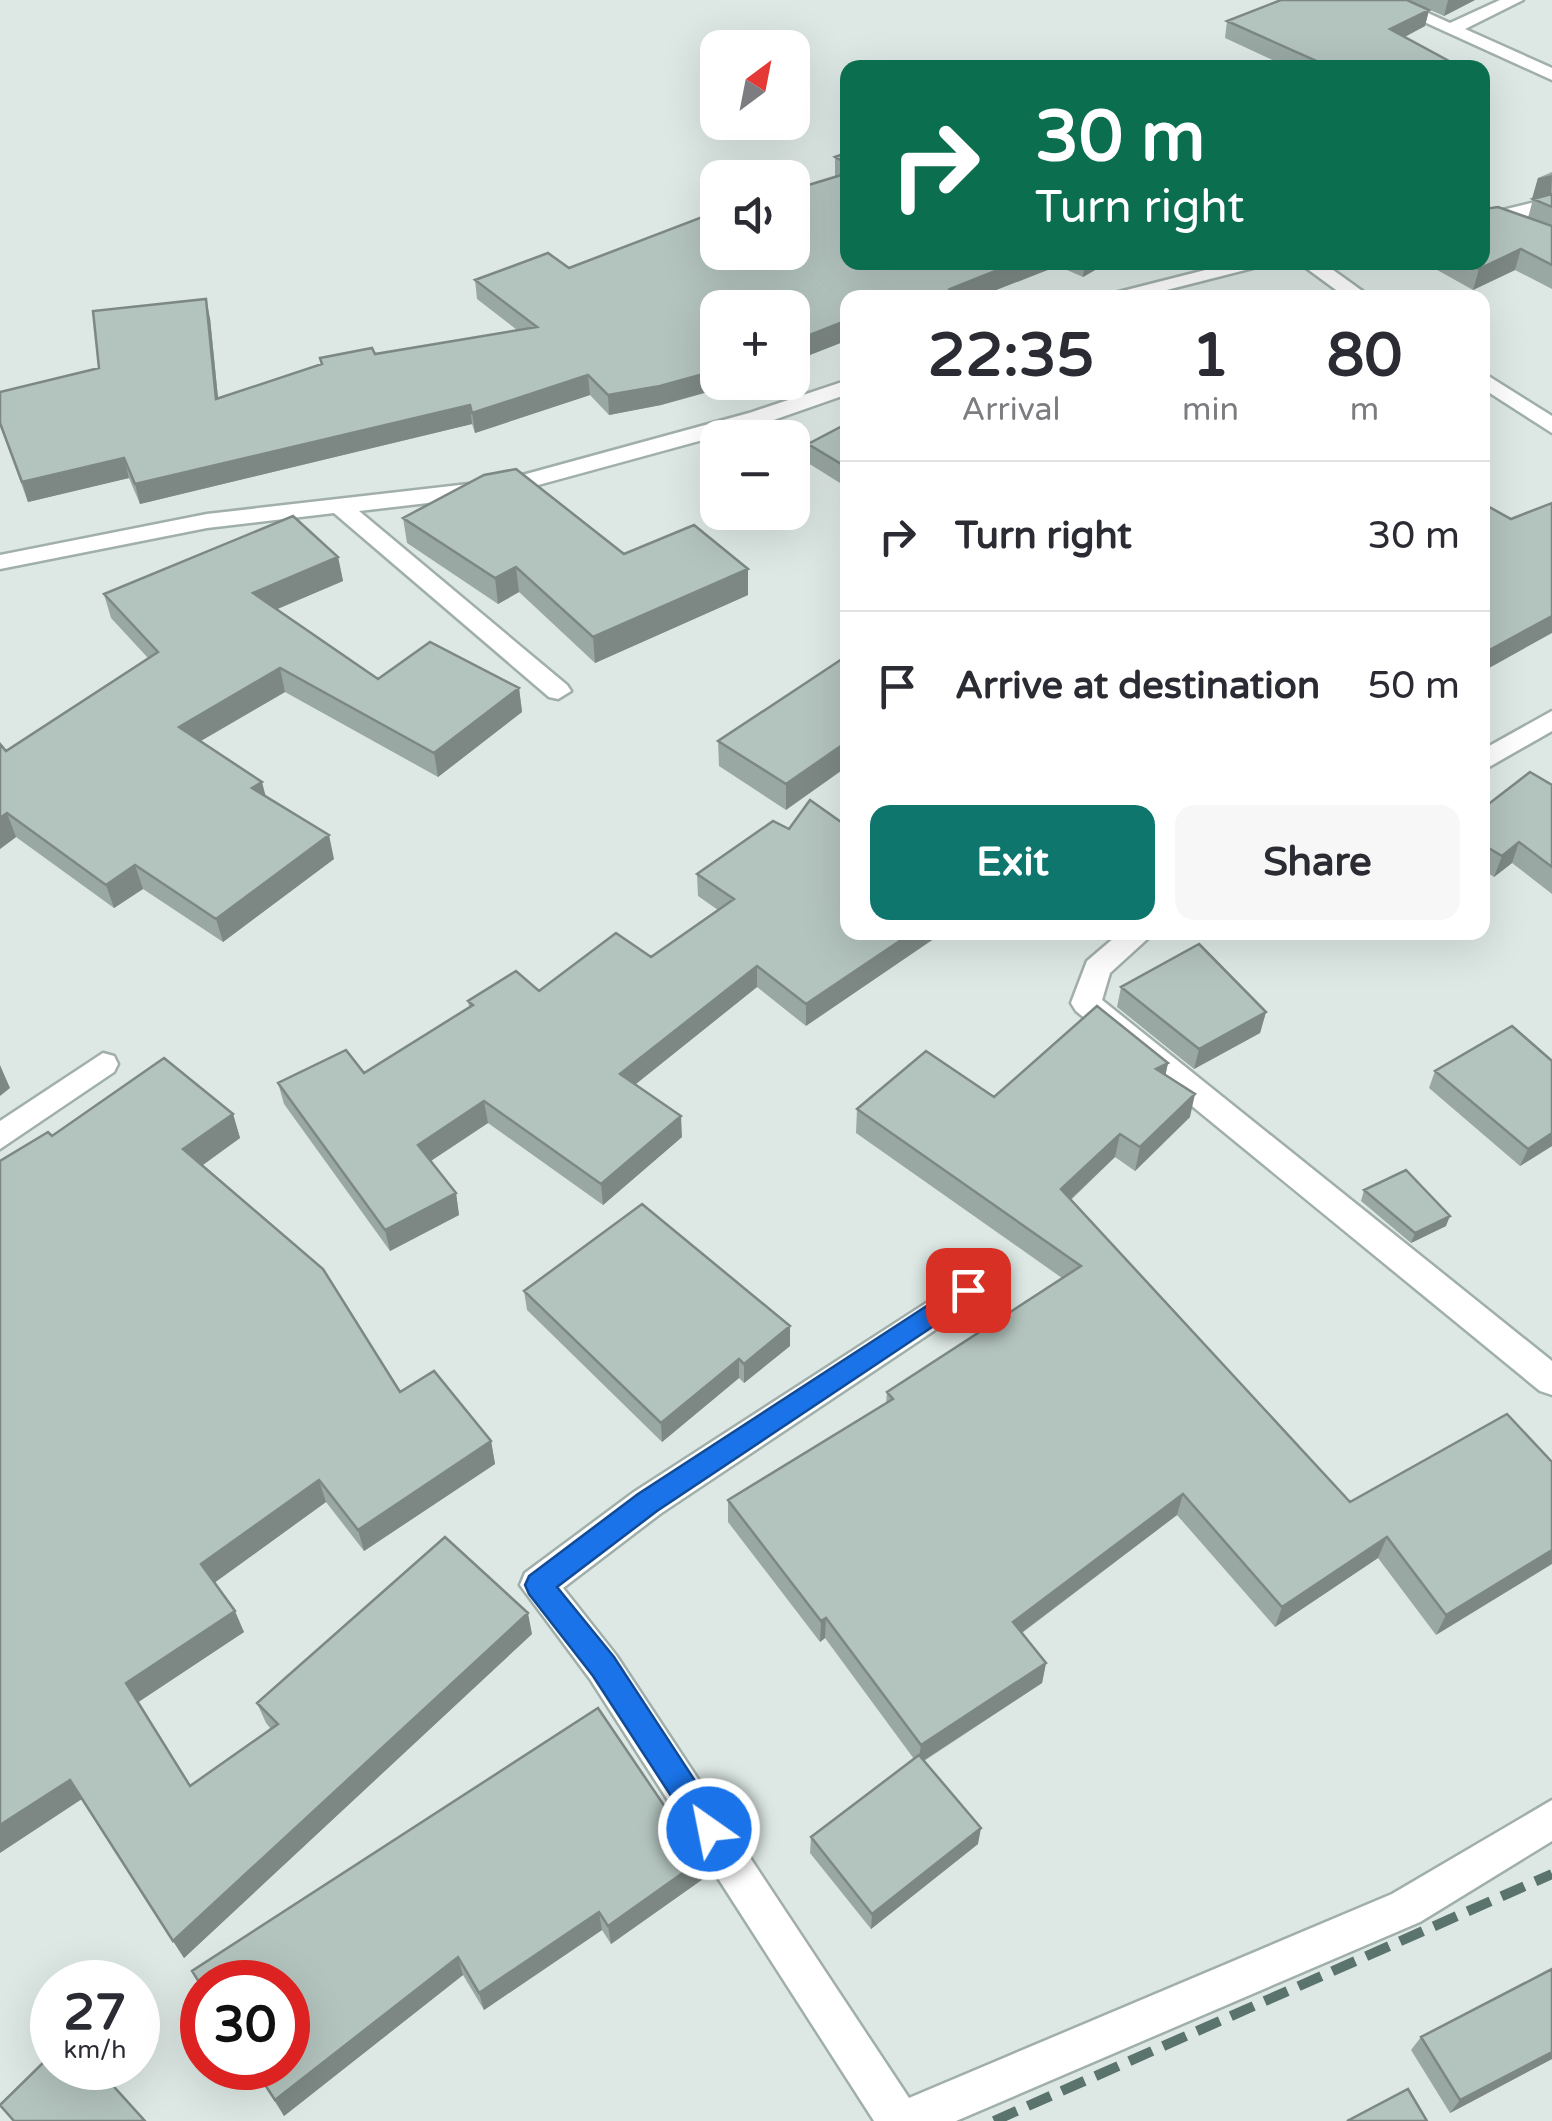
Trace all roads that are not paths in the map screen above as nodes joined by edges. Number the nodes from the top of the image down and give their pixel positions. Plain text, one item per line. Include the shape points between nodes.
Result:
1 (1385, 0) edge
2 (1514, 0) edge
3 (1451, 29) junction
4 (1552, 76) edge
5 (1552, 204) edge
6 (1490, 220) edge
7 (1490, 220) edge
8 (1523, 230) edge
9 (1231, 270) edge
10 (1320, 270) edge
11 (1141, 290) edge
12 (1350, 290) edge
13 (1490, 383) edge
14 (840, 389) edge
15 (1552, 426) edge
16 (338, 505) junction
17 (0, 562) edge
18 (558, 691) dead end
19 (1552, 719) edge
20 (1490, 757) edge
21 (1131, 940) edge
22 (103, 1064) dead end
23 (0, 1137) edge
24 (968, 1290) dead end
25 (1552, 1381) edge
26 (1552, 1819) edge
27 (902, 2121) edge

1 - 3 street
2 - 3 street
3 - 4 street
5 - 6 street
7 - 8 street
9 - 11 street
10 - 12 street
13 - 15 street
14 - 16 street via 505,487
16 - 17 street via 208,521
16 - 18 street
19 - 20 street
21 - 25 street via 1097,968 1086,1003
22 - 23 street
24 - 27 street via 647,1503 538,1585 604,1666
26 - 27 street via 1406,1908

